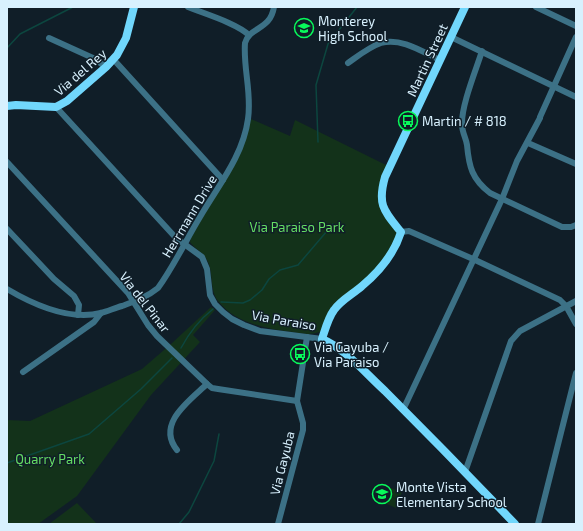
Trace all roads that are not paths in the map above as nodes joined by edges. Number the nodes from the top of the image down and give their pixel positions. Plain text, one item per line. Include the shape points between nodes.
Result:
1 (134, 7) edge
2 (188, 7) edge
3 (274, 7) edge
4 (466, 7) edge
5 (536, 7) edge
6 (576, 26) edge
7 (249, 35) junction
8 (451, 37) junction
9 (576, 37) edge
10 (49, 38) dead end
11 (482, 51) junction
12 (114, 60) junction
13 (440, 60) junction
14 (348, 63) dead end
15 (106, 67) junction
16 (554, 86) junction
17 (576, 97) edge
18 (7, 106) edge
19 (56, 107) junction
20 (528, 143) junction
21 (7, 162) edge
22 (576, 164) edge
23 (223, 180) junction
24 (502, 199) junction
25 (576, 225) edge
26 (7, 228) edge
27 (401, 232) junction
28 (184, 245) junction
29 (473, 259) junction
30 (7, 289) edge
31 (576, 301) edge
32 (133, 302) junction
33 (566, 306) junction
34 (100, 313) junction
35 (78, 315) junction
36 (576, 324) edge
37 (307, 337) junction
38 (322, 339) junction
39 (23, 372) dead end
40 (576, 373) edge
41 (207, 384) junction
42 (297, 401) junction
43 (403, 410) junction
44 (177, 450) dead end
45 (465, 472) junction
46 (278, 524) edge
47 (515, 524) edge
48 (538, 524) edge

1 - 12 street, Via del Rey via 126,38
2 - 7 street via 232,24
3 - 7 street via 268,22
4 - 8 street, Martin Street
5 - 6 street
7 - 23 street, Herrmann Drive via 245,47 249,97 247,126 242,144
8 - 11 street
8 - 13 street, Martin Street
9 - 16 street
10 - 15 street via 93,58
11 - 16 street
11 - 24 street via 468,95 462,127 468,162 475,178 481,186
12 - 15 street, Via del Rey
12 - 23 street
13 - 14 street via 407,45 391,42 381,43
13 - 27 street, Martin Street via 381,190 384,209
15 - 19 street, Via del Rey
16 - 17 street
16 - 20 street
18 - 19 street, Via del Rey
19 - 28 street, Via Paraiso
20 - 22 street
20 - 24 street
21 - 32 street, Via del Pinar via 128,293
23 - 28 street, Herrmann Drive
24 - 25 street via 562,227
24 - 29 street
26 - 35 street via 50,275 74,296 79,305
27 - 29 street via 409,231
27 - 38 street via 397,246 381,268 333,311
28 - 32 street, Herrmann Drive via 158,288
28 - 37 street, Via Paraiso via 203,259 207,269 210,295 227,316 260,331
29 - 33 street via 560,300
29 - 43 street
30 - 35 street, Herrmann Drive via 49,309
31 - 33 street
32 - 34 street, Herrmann Drive
32 - 41 street, Via del Pinar via 157,336
33 - 36 street
33 - 45 street via 520,332 511,341
34 - 35 street, Herrmann Drive
34 - 39 street via 94,322
37 - 38 street, Via Paraiso
37 - 42 street, Via Gayuba
38 - 43 street, Via Paraiso via 344,352
40 - 48 street
41 - 42 street, Via del Pinar via 212,388
41 - 44 street via 175,416 170,437
42 - 46 street, Via Gayuba via 303,430
43 - 45 street, Via Paraiso
45 - 47 street, Via Paraiso

